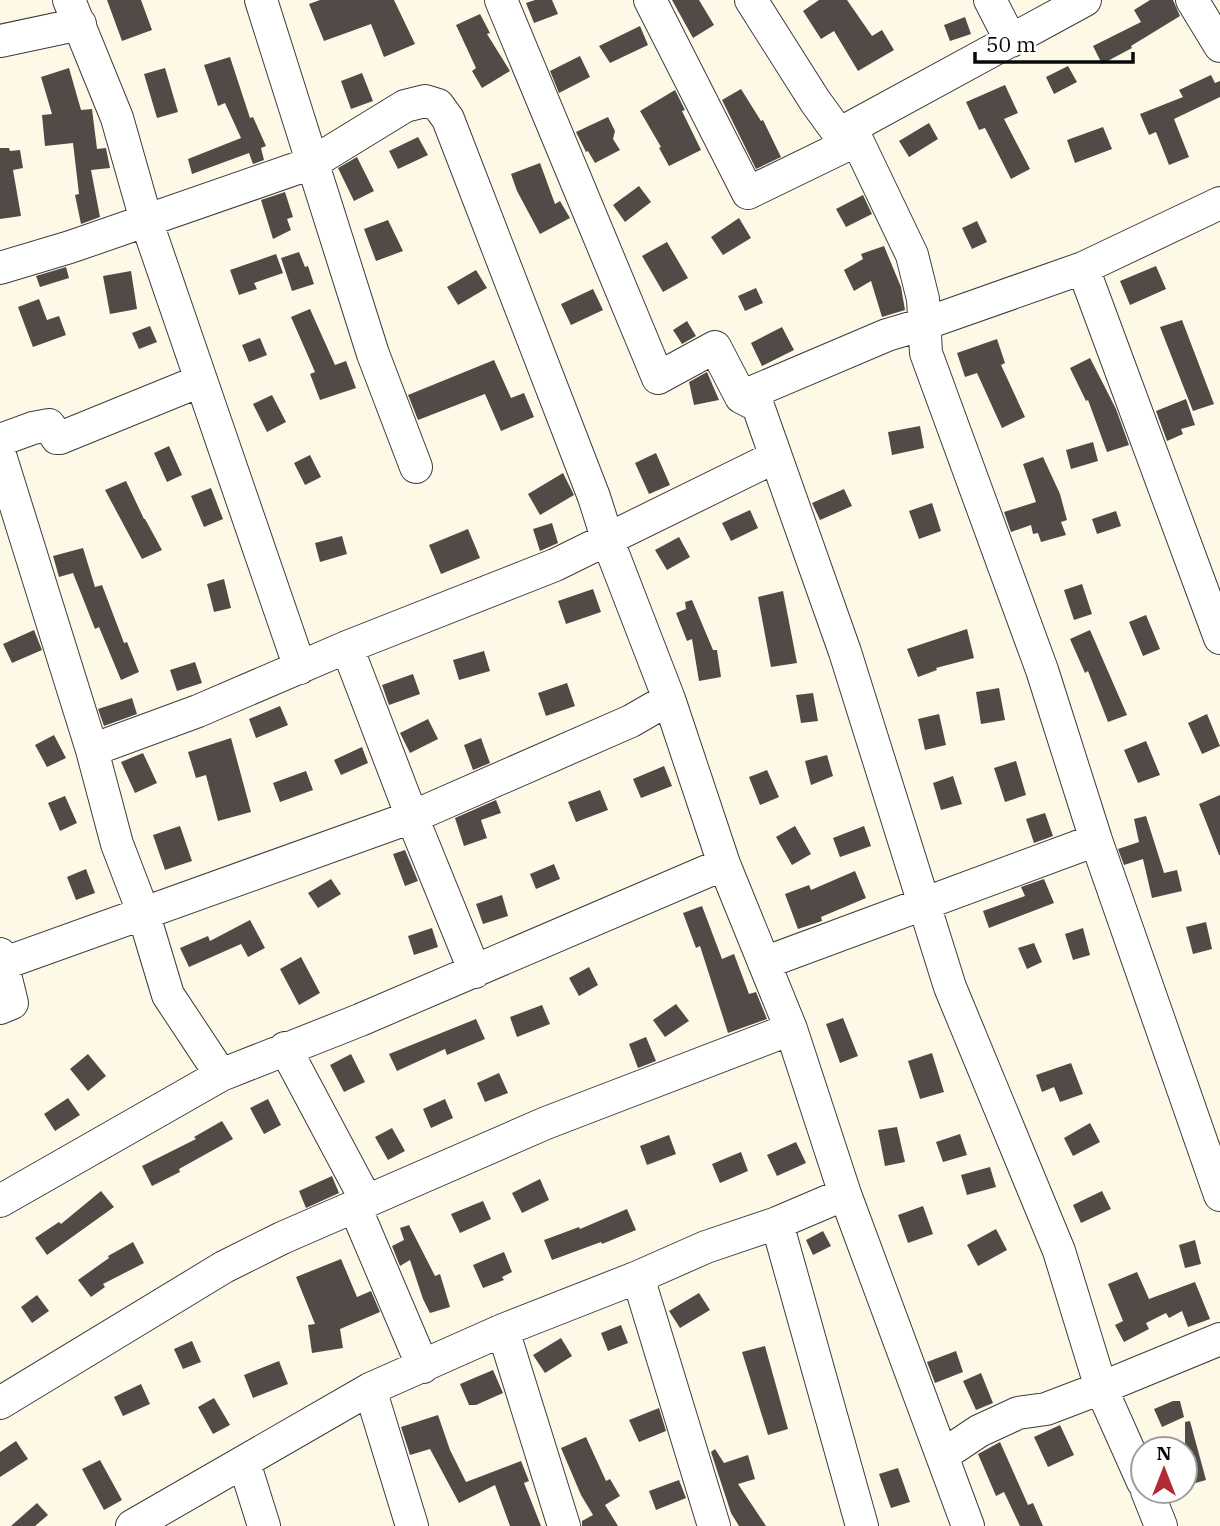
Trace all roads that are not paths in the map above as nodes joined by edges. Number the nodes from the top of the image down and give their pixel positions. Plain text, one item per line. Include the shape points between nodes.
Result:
1 (261, 0) edge
2 (501, 0) edge
3 (650, 0) edge
4 (751, 0) edge
5 (990, 0) edge
6 (1085, 0) edge
7 (1192, 0) edge
8 (74, 12) edge
9 (0, 41) edge
10 (1011, 41) junction
11 (1220, 46) edge
12 (848, 137) junction
13 (312, 163) junction
14 (1220, 203) edge
15 (146, 220) junction
16 (0, 268) edge
17 (1083, 268) junction
18 (924, 324) junction
19 (200, 380) junction
20 (741, 397) junction
21 (0, 440) edge
22 (0, 455) edge
23 (775, 457) junction
24 (416, 467) dead end
25 (608, 541) junction
26 (1220, 638) edge
27 (347, 648) junction
28 (300, 668) junction
29 (669, 698) junction
30 (92, 750) junction
31 (412, 817) junction
32 (1096, 840) junction
33 (724, 864) junction
34 (925, 904) junction
35 (143, 912) junction
36 (1, 959) edge
37 (764, 963) junction
38 (475, 972) junction
39 (0, 1008) edge
40 (791, 1029) junction
41 (285, 1048) junction
42 (221, 1074) junction
43 (1217, 1177) edge
44 (845, 1194) junction
45 (0, 1201) edge
46 (361, 1203) junction
47 (776, 1223) junction
48 (638, 1277) junction
49 (503, 1330) junction
50 (1220, 1339) edge
51 (423, 1367) junction
52 (1101, 1388) junction
53 (370, 1389) junction
54 (0, 1403) edge
55 (1129, 1451) edge
56 (943, 1455) junction
57 (244, 1462) junction
58 (1153, 1505) edge
59 (132, 1526) edge
60 (264, 1526) edge
61 (412, 1526) edge
62 (564, 1526) edge
63 (714, 1526) edge
64 (862, 1526) edge
65 (968, 1526) edge
66 (1161, 1526) edge

1 - 13 street
2 - 20 street via 658,378 715,347
3 - 12 street via 748,192
4 - 12 street via 815,101
5 - 10 street
6 - 10 street
7 - 11 street
8 - 9 street
8 - 15 street via 117,118
10 - 12 street
12 - 18 street via 912,255
13 - 15 street
13 - 24 street via 373,354
13 - 25 street via 405,106 425,101 438,105 458,144
14 - 17 street
15 - 16 street
15 - 19 street
17 - 18 street
17 - 26 street
18 - 20 street
18 - 32 street via 926,353 1042,670
19 - 21 street via 60,438 49,425
19 - 28 street
20 - 23 street via 758,406
22 - 30 street
23 - 25 street
23 - 34 street via 845,652
25 - 27 street
25 - 29 street
27 - 28 street
27 - 31 street
28 - 30 street
29 - 31 street via 631,721
29 - 33 street
30 - 35 street via 117,844
31 - 35 street
31 - 38 street
32 - 34 street
32 - 43 street
33 - 37 street
33 - 38 street
34 - 37 street
34 - 52 street via 950,987 1059,1251
35 - 36 street
35 - 42 street via 168,995
36 - 39 street via 12,1003
37 - 40 street
38 - 41 street
40 - 44 street
40 - 46 street via 546,1123
41 - 42 street
41 - 46 street
42 - 45 street
44 - 47 street
44 - 56 street
46 - 51 street
46 - 54 street via 224,1267
47 - 48 street
47 - 64 street
48 - 49 street
48 - 63 street
49 - 51 street
49 - 62 street
50 - 52 street
51 - 53 street
52 - 55 street
52 - 56 street via 1046,1409 1018,1413
53 - 57 street
53 - 61 street
56 - 65 street
57 - 59 street
57 - 60 street
58 - 66 street

